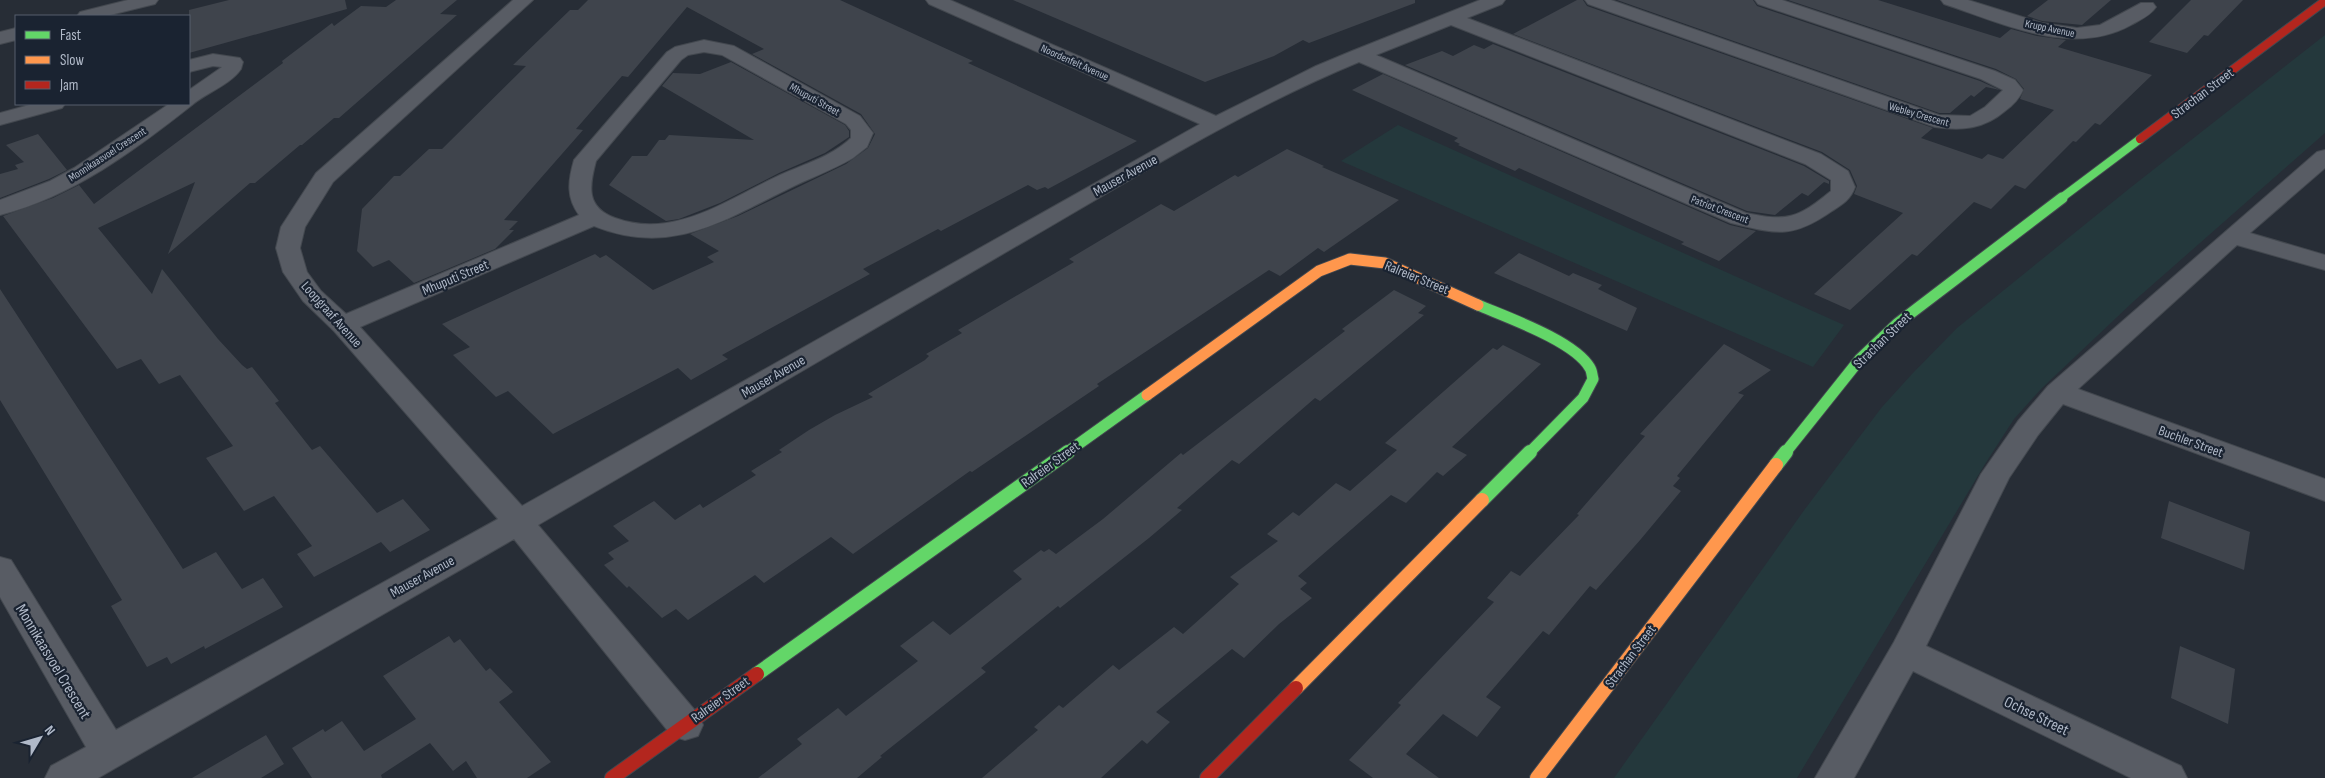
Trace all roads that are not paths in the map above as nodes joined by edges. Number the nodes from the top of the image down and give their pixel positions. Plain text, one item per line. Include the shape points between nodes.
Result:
1 (149, 0) edge
2 (524, 0) edge
3 (935, 0) edge
4 (1496, 0) edge
5 (1594, 0) edge
6 (1764, 0) edge
7 (2325, 1) edge
8 (1964, 2) edge
9 (2147, 7) dead end
10 (90, 15) edge
11 (1451, 18) junction
12 (15, 34) edge
13 (0, 38) edge
14 (1359, 54) junction
15 (190, 66) edge
16 (190, 98) edge
17 (51, 105) edge
18 (181, 105) edge
19 (0, 119) edge
20 (1216, 124) junction
21 (2325, 157) edge
22 (0, 208) edge
23 (595, 217) junction
24 (2233, 236) junction
25 (2325, 263) edge
26 (343, 325) junction
27 (2058, 392) junction
28 (2325, 490) edge
29 (518, 522) junction
30 (0, 569) edge
31 (1906, 652) junction
32 (685, 725) junction
33 (110, 752) junction
34 (64, 778) edge
35 (612, 778) edge
36 (1207, 778) edge
37 (1537, 778) edge
38 (1834, 778) edge
39 (2168, 778) edge

1 - 10 street
2 - 26 street, Loopgraaf Avenue via 324,178 293,227 288,248 295,272 312,296
3 - 20 street, Noordenfelt Avenue
4 - 11 street, Mauser Avenue
5 - 6 street, Webley Crescent via 1952,124 1975,122 1989,114 2013,90 2008,84 1988,75
7 - 37 street, Strachan Street via 1948,283 1898,322 1860,359
8 - 9 street, Krupp Avenue via 2048,29 2081,34 2115,26
11 - 14 street, Mauser Avenue
11 - 14 street, Patriot Crescent via 1813,159 1843,179 1842,194 1794,224 1779,225 1740,218
12 - 13 street
14 - 20 street, Mauser Avenue
15 - 16 street via 214,60 233,62 231,69
17 - 19 street
18 - 22 street, Monnikaasvoel Crescent via 82,173 58,186
20 - 29 street, Mauser Avenue
21 - 24 street
23 - 23 street, Mhuputi Street via 582,204 579,182 585,160 674,56 682,51 704,46 727,50 853,120 861,128 859,142 838,156 699,221 658,232 615,226
23 - 26 street, Mhuputi Street
24 - 25 street
24 - 27 street
26 - 29 street, Loopgraaf Avenue
27 - 28 street, Buchler Street
27 - 31 street via 1996,474
29 - 32 street, Ralreier Street
29 - 33 street, Mauser Avenue
30 - 33 street, Monnikaasvoel Crescent
31 - 38 street
31 - 39 street, Ochse Street
32 - 35 street, Ralreier Street
32 - 36 street, Ralreier Street via 1333,264 1350,259 1385,263 1546,334 1581,356 1593,379 1583,398
33 - 34 street, Mauser Avenue

